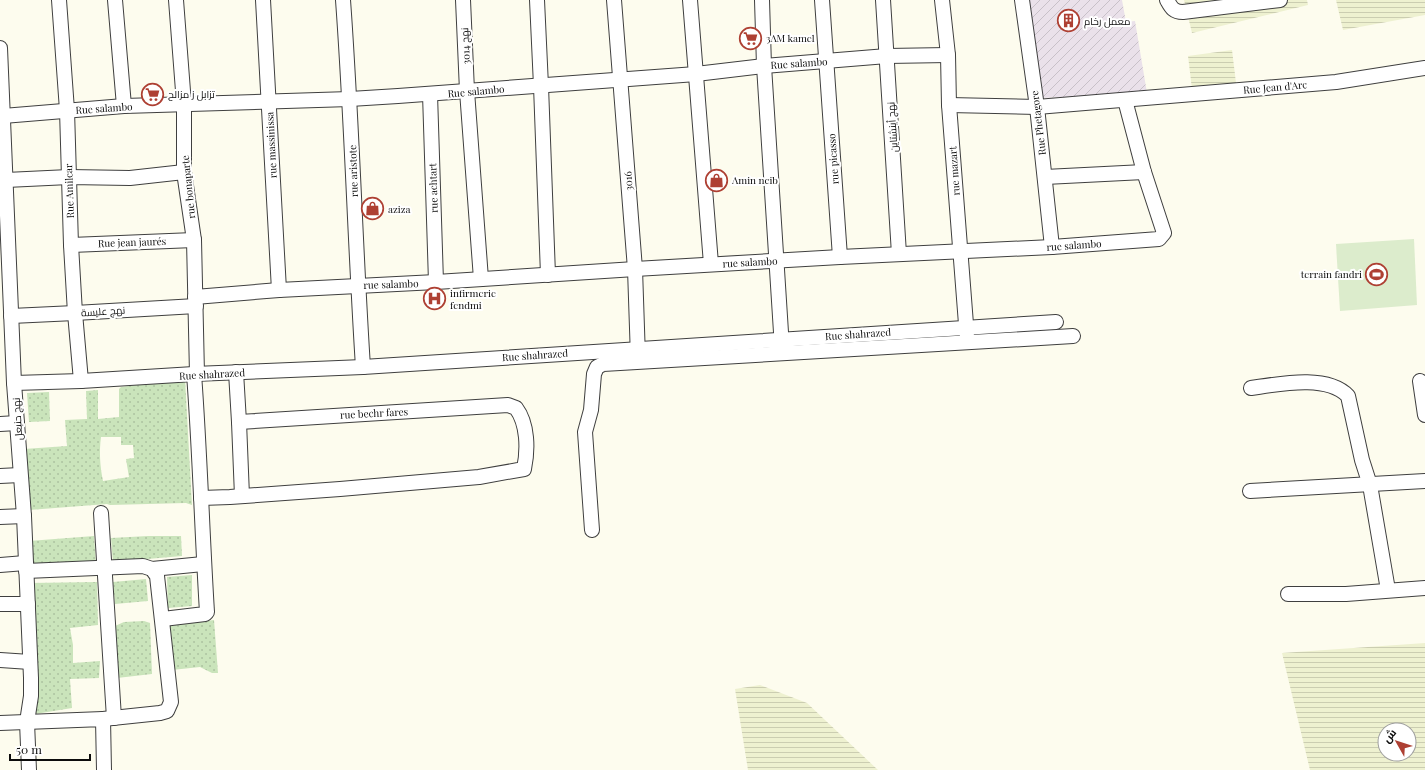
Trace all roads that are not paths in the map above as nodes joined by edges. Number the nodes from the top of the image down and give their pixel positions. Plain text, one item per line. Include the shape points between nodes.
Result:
1 (59, 0) edge
2 (115, 0) edge
3 (176, 0) edge
4 (263, 0) edge
5 (343, 0) edge
6 (463, 0) edge
7 (536, 0) edge
8 (614, 0) edge
9 (690, 0) edge
10 (762, 0) edge
11 (822, 0) edge
12 (883, 0) edge
13 (942, 0) edge
14 (1022, 0) edge
15 (1167, 0) edge
16 (1280, 0) edge
17 (0, 48) edge
18 (948, 55) junction
19 (887, 56) junction
20 (826, 61) junction
21 (764, 66) junction
22 (1425, 68) edge
23 (696, 74) junction
24 (621, 79) junction
25 (541, 86) junction
26 (467, 92) junction
27 (430, 94) junction
28 (350, 99) junction
29 (1125, 100) junction
30 (269, 102) junction
31 (184, 104) junction
32 (949, 105) junction
33 (124, 106) junction
34 (1037, 108) junction
35 (67, 110) junction
36 (3, 116) junction
37 (184, 172) junction
38 (1144, 172) junction
39 (69, 177) junction
40 (1045, 177) junction
41 (6, 180) junction
42 (194, 240) junction
43 (71, 245) junction
44 (1052, 247) junction
45 (960, 251) junction
46 (899, 254) junction
47 (840, 257) junction
48 (777, 260) junction
49 (711, 264) junction
50 (634, 269) junction
51 (548, 275) junction
52 (481, 279) junction
53 (436, 282) junction
54 (358, 285) junction
55 (279, 290) junction
56 (196, 301) junction
57 (75, 313) junction
58 (11, 316) junction
59 (1056, 322) dead end
60 (966, 327) junction
61 (1073, 336) dead end
62 (782, 340) junction
63 (968, 343) junction
64 (782, 354) junction
65 (638, 356) junction
66 (363, 366) junction
67 (236, 372) junction
68 (195, 374) junction
69 (81, 381) junction
70 (1420, 381) dead end
71 (14, 383) junction
72 (1251, 388) dead end
73 (1425, 415) edge
74 (239, 422) junction
75 (17, 423) junction
76 (0, 424) edge
77 (20, 475) junction
78 (0, 476) edge
79 (1425, 481) edge
80 (1370, 485) junction
81 (1250, 492) dead end
82 (242, 496) junction
83 (200, 498) junction
84 (101, 513) dead end
85 (24, 516) junction
86 (0, 517) edge
87 (592, 530) dead end
88 (203, 564) junction
89 (0, 565) edge
90 (26, 567) junction
91 (104, 568) junction
92 (152, 569) junction
93 (1425, 588) edge
94 (1388, 590) junction
95 (1288, 594) dead end
96 (0, 604) edge
97 (28, 604) junction
98 (163, 619) junction
99 (0, 660) edge
100 (30, 662) junction
101 (108, 718) junction
102 (27, 722) junction
103 (0, 723) edge
104 (28, 770) edge
105 (104, 770) edge

1 - 35 street, Rue Amilcar
2 - 33 street
3 - 31 street, rue bonaparte
4 - 30 street, rue massinissa
5 - 28 street, rue aristote
6 - 26 street, نهج 3014
7 - 25 street
8 - 24 street, 3016
9 - 23 street
10 - 21 street
11 - 20 street, rue picasso
12 - 19 street, نهج أينشتاين
13 - 18 street, rue mazart
14 - 34 street, Rue Phetagore
15 - 16 street via 1176,12 1183,12
17 - 36 street, نهج حنبعل
18 - 19 street, Rue salambo
18 - 32 street, rue mazart
19 - 20 street, Rue salambo
19 - 46 street, نهج أينشتاين
20 - 21 street, Rue salambo
20 - 47 street, rue picasso
21 - 23 street, Rue salambo
21 - 48 street
22 - 29 street, Rue Jean d'Arc via 1336,82
23 - 24 street, Rue salambo
23 - 49 street
24 - 25 street, Rue salambo
24 - 50 street, 3016
25 - 26 street, Rue salambo
25 - 51 street
26 - 27 street, Rue salambo
26 - 52 street, نهج 3014
27 - 28 street, Rue salambo
27 - 53 street, rue achtart
28 - 30 street, Rue salambo
28 - 54 street, rue aristote
29 - 34 street, Rue Jean d'Arc
29 - 38 street, rue salambo
30 - 31 street, Rue salambo
30 - 55 street, rue massinissa
31 - 33 street, Rue salambo
31 - 37 street, rue bonaparte
32 - 34 street, Rue Jean d'Arc
32 - 45 street, rue mazart
33 - 35 street, Rue salambo
34 - 40 street, Rue Phetagore
35 - 36 street, Rue salambo
35 - 39 street, Rue Amilcar
36 - 41 street, نهج حنبعل
37 - 39 street via 130,178
37 - 42 street, rue bonaparte
38 - 40 street
38 - 44 street, rue salambo via 1164,233 1162,237
39 - 41 street
39 - 43 street, Rue Amilcar
40 - 44 street, Rue Phetagore
41 - 58 street, نهج حنبعل
42 - 43 street, Rue jean jaurés
42 - 56 street, rue bonaparte
43 - 57 street, Rue Amilcar
44 - 45 street, rue salambo
45 - 46 street, rue salambo
45 - 60 street, rue mazart
46 - 47 street, rue salambo
47 - 48 street, rue salambo
48 - 49 street, rue salambo
48 - 62 street
49 - 50 street, rue salambo
50 - 51 street, rue salambo
50 - 65 street, 3016
51 - 52 street, rue salambo
52 - 53 street, rue salambo
53 - 54 street, rue salambo
54 - 55 street, rue salambo
54 - 66 street, rue aristote
55 - 56 street, rue salambo
56 - 57 street, نهج عليسة
56 - 68 street, rue bonaparte
57 - 58 street, نهج عليسة
57 - 69 street, Rue Amilcar
58 - 71 street, نهج حنبعل
59 - 60 street, Rue shahrazed
60 - 62 street, Rue shahrazed
60 - 63 street, rue mazart
61 - 63 street
62 - 64 street
62 - 65 street, Rue shahrazed
63 - 64 street
64 - 65 street
65 - 66 street, Rue shahrazed
65 - 87 street via 603,364 597,367 594,374 591,410 585,432
66 - 67 street, Rue shahrazed
67 - 68 street, Rue shahrazed
67 - 74 street
68 - 69 street, Rue shahrazed
68 - 83 street, rue bonaparte
69 - 71 street, Rue shahrazed
70 - 73 street
71 - 75 street, نهج حنبعل
72 - 80 street via 1295,382 1313,383 1342,390 1348,396
74 - 82 street
74 - 82 street, rue bechr fares via 508,405 516,408 521,414 526,457 524,469 479,477
75 - 76 street
75 - 77 street, نهج حنبعل
77 - 78 street
77 - 85 street, نهج حنبعل
79 - 80 street
80 - 81 street
80 - 94 street
82 - 83 street
83 - 88 street, rue bonaparte
84 - 91 street
85 - 86 street
85 - 90 street, نهج حنبعل
88 - 92 street
88 - 98 street, rue bonaparte via 206,613
89 - 90 street
90 - 91 street
90 - 97 street, نهج حنبعل
91 - 92 street via 143,566
91 - 101 street
92 - 98 street via 157,576
93 - 94 street
94 - 95 street via 1346,594
96 - 97 street
97 - 100 street, نهج حنبعل
98 - 101 street via 170,707 160,713
99 - 100 street
100 - 102 street, نهج حنبعل via 31,696
101 - 102 street
101 - 105 street
102 - 103 street
102 - 104 street, نهج حنبعل

